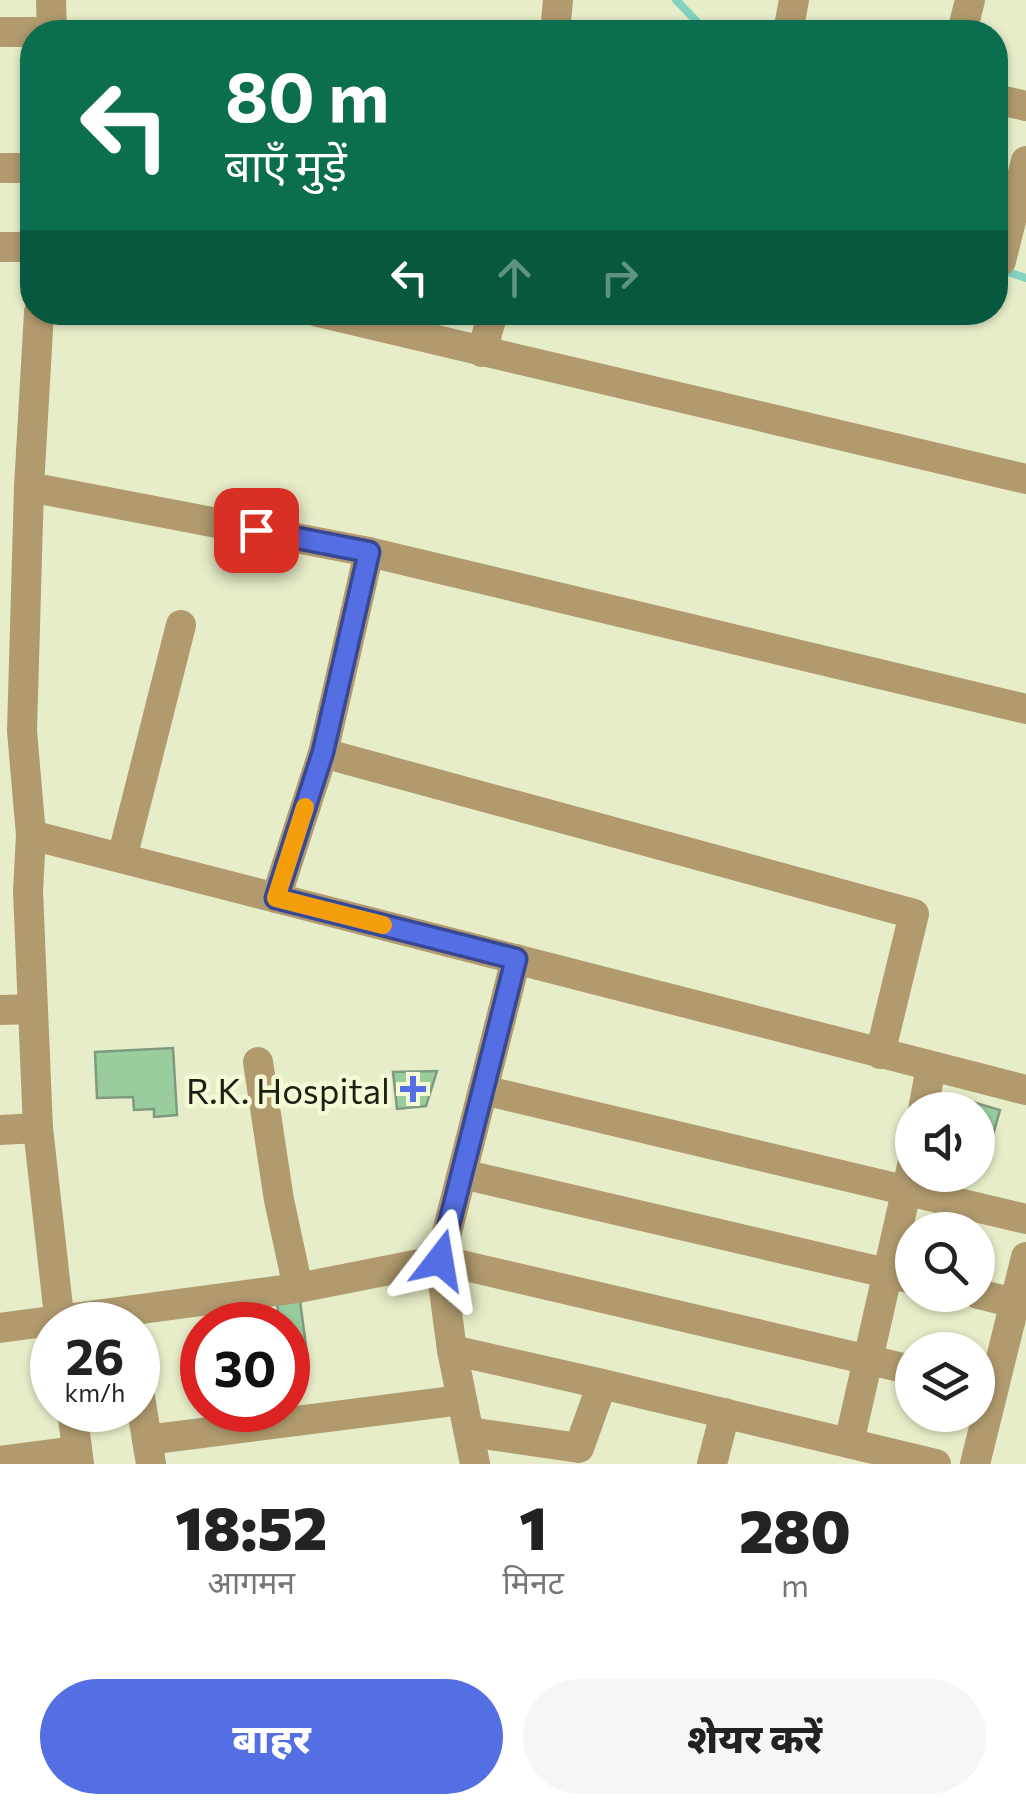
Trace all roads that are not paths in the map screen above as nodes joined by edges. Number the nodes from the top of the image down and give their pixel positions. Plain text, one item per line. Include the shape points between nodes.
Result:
1 (1026, 161) edge
2 (1008, 234) edge
3 (38, 325) edge
4 (371, 325) edge
5 (489, 325) edge
6 (482, 352) junction
7 (1026, 478) edge
8 (29, 487) junction
9 (369, 552) junction
10 (181, 625) dead end
11 (1026, 709) edge
12 (11, 731) edge
13 (323, 752) junction
14 (31, 835) junction
15 (122, 858) junction
16 (14, 891) edge
17 (276, 898) junction
18 (516, 959) junction
19 (32, 1009) junction
20 (0, 1010) edge
21 (880, 1054) junction
22 (258, 1062) dead end
23 (932, 1067) junction
24 (483, 1090) junction
25 (1026, 1090) edge
26 (927, 1092) edge
27 (38, 1128) junction
28 (0, 1130) edge
29 (462, 1174) junction
30 (895, 1176) edge
31 (948, 1192) edge
32 (1026, 1219) edge
33 (1026, 1257) edge
34 (440, 1260) junction
35 (895, 1275) edge
36 (298, 1288) junction
37 (895, 1289) edge
38 (995, 1298) edge
39 (58, 1302) edge
40 (1015, 1303) junction
41 (160, 1312) edge
42 (30, 1325) edge
43 (0, 1328) edge
44 (452, 1350) junction
45 (867, 1359) junction
46 (895, 1366) edge
47 (999, 1376) edge
48 (602, 1384) junction
49 (461, 1400) junction
50 (725, 1414) junction
51 (75, 1432) edge
52 (468, 1432) junction
53 (833, 1448) edge
54 (149, 1452) edge
55 (78, 1458) edge
56 (0, 1461) edge
57 (475, 1464) edge
58 (712, 1464) edge
59 (936, 1464) edge
60 (975, 1464) edge

1 - 2 street
3 - 8 street
4 - 6 street
5 - 6 street
6 - 7 street
8 - 9 street
8 - 12 street
9 - 11 street
9 - 13 street
10 - 15 street
12 - 14 street
13 - 17 street
13 - 21 street via 914,914
14 - 15 street
14 - 16 street
15 - 17 street
16 - 19 street
17 - 18 street
18 - 21 street
18 - 24 street
19 - 20 street
19 - 27 street
21 - 23 street
22 - 36 street
23 - 25 street
23 - 26 street
24 - 29 street
24 - 30 street
27 - 28 street
27 - 39 street
29 - 34 street
29 - 35 street
31 - 32 street
33 - 40 street
34 - 36 street
34 - 44 street
34 - 45 street
36 - 41 street
37 - 45 street
38 - 40 street
40 - 47 street
42 - 43 street
44 - 48 street
44 - 49 street
45 - 46 street
45 - 53 street
47 - 60 street
48 - 50 street
48 - 52 street via 579,1448
49 - 52 street
49 - 54 street
50 - 53 street
50 - 58 street
51 - 55 street
52 - 57 street
53 - 59 street
55 - 56 street

